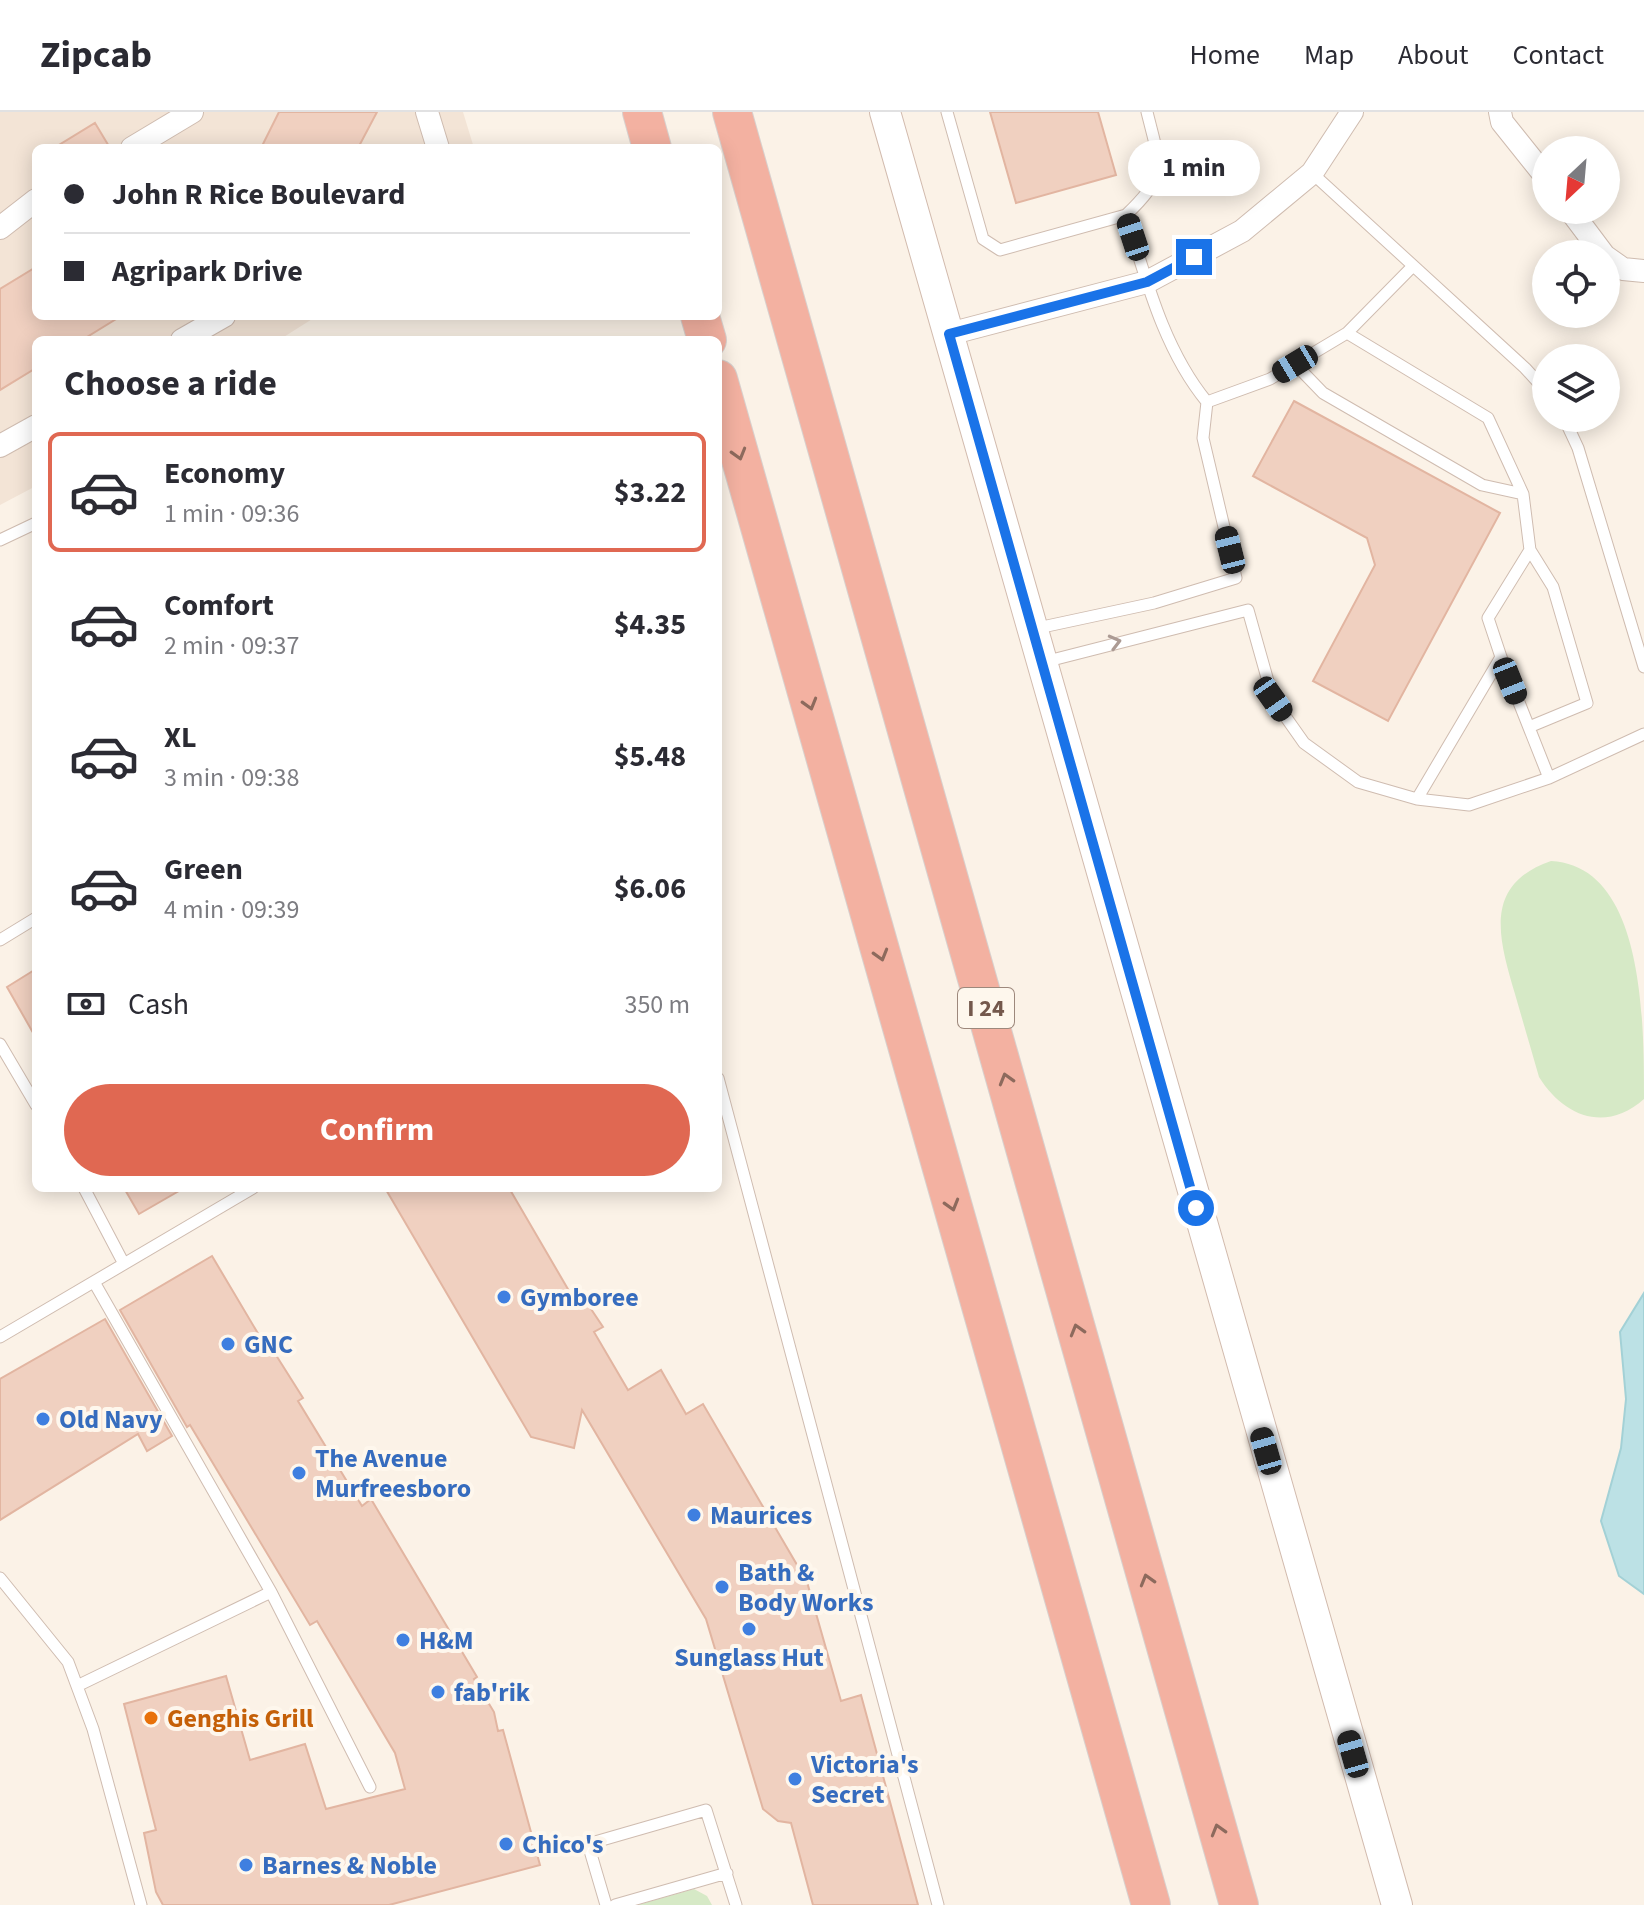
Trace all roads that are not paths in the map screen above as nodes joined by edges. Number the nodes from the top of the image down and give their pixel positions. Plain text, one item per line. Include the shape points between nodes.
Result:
1 (192, 112) edge
2 (427, 112) edge
3 (642, 112) edge
4 (732, 112) edge
5 (885, 112) edge
6 (947, 112) edge
7 (1147, 112) edge
8 (1352, 112) edge
9 (1500, 112) edge
10 (139, 144) edge
11 (437, 144) edge
12 (651, 144) edge
13 (1532, 160) edge
14 (1312, 173) junction
15 (32, 203) edge
16 (1126, 215) junction
17 (0, 228) edge
18 (1413, 266) junction
19 (1620, 267) edge
20 (1644, 271) edge
21 (1147, 282) junction
22 (217, 320) edge
23 (1347, 333) junction
24 (949, 334) junction
25 (189, 336) edge
26 (1295, 364) junction
27 (1532, 376) edge
28 (722, 393) edge
29 (1207, 402) junction
30 (32, 428) edge
31 (1571, 432) edge
32 (0, 446) edge
33 (1523, 494) junction
34 (32, 525) edge
35 (0, 540) edge
36 (1530, 550) junction
37 (1033, 629) junction
38 (1501, 657) junction
39 (1040, 663) junction
40 (1644, 667) edge
41 (1529, 727) junction
42 (1644, 734) edge
43 (1549, 778) junction
44 (1417, 799) junction
45 (32, 920) edge
46 (0, 940) edge
47 (0, 1044) edge
48 (722, 1093) edge
49 (32, 1098) edge
50 (86, 1192) edge
51 (246, 1192) edge
52 (124, 1264) junction
53 (94, 1282) junction
54 (0, 1337) edge
55 (0, 1578) edge
56 (271, 1592) junction
57 (77, 1686) junction
58 (370, 1787) dead end
59 (727, 1873) junction
60 (141, 1905) edge
61 (606, 1905) edge
62 (615, 1905) edge
63 (736, 1905) edge
64 (938, 1905) edge
65 (1151, 1905) edge
66 (1239, 1905) edge
67 (1397, 1905) edge

1 - 10 street
2 - 11 street
3 - 12 highway
66 -> 4 highway, I 24
5 - 24 street
6 - 16 lane via 983,239 1000,250
7 - 16 lane via 1161,166 1147,196
8 - 14 street
9 - 13 street
14 - 18 lane
14 - 21 street via 1242,231
15 - 17 street
16 - 21 lane
18 - 23 lane
18 - 27 lane
19 - 20 street
21 - 24 street
21 - 29 lane via 1185,376
22 - 25 street
23 - 26 lane
23 - 33 lane via 1488,418
24 - 37 street
26 - 29 lane
26 - 33 lane via 1323,393 1482,485
28 -> 65 highway
29 - 37 lane via 1203,438 1236,578 1154,603
30 - 32 street
31 - 40 lane
33 - 36 lane
34 - 35 lane
36 - 38 lane via 1488,618
36 - 41 lane via 1553,587 1587,703
37 - 39 street
38 - 41 lane
38 - 44 lane
39 -> 44 lane via 1248,610 1273,699 1304,743 1358,782
39 - 67 street
41 - 43 lane
42 - 43 lane
43 - 44 lane via 1469,805
45 - 46 lane
47 - 49 lane
48 - 64 lane
50 - 52 lane
51 - 52 lane
52 - 53 lane
53 - 54 lane
53 - 56 lane
55 - 57 lane via 68,1662
56 - 57 lane
56 - 58 lane
57 - 60 lane
59 - 61 lane via 706,1810 588,1844
59 - 62 lane
59 - 63 lane

